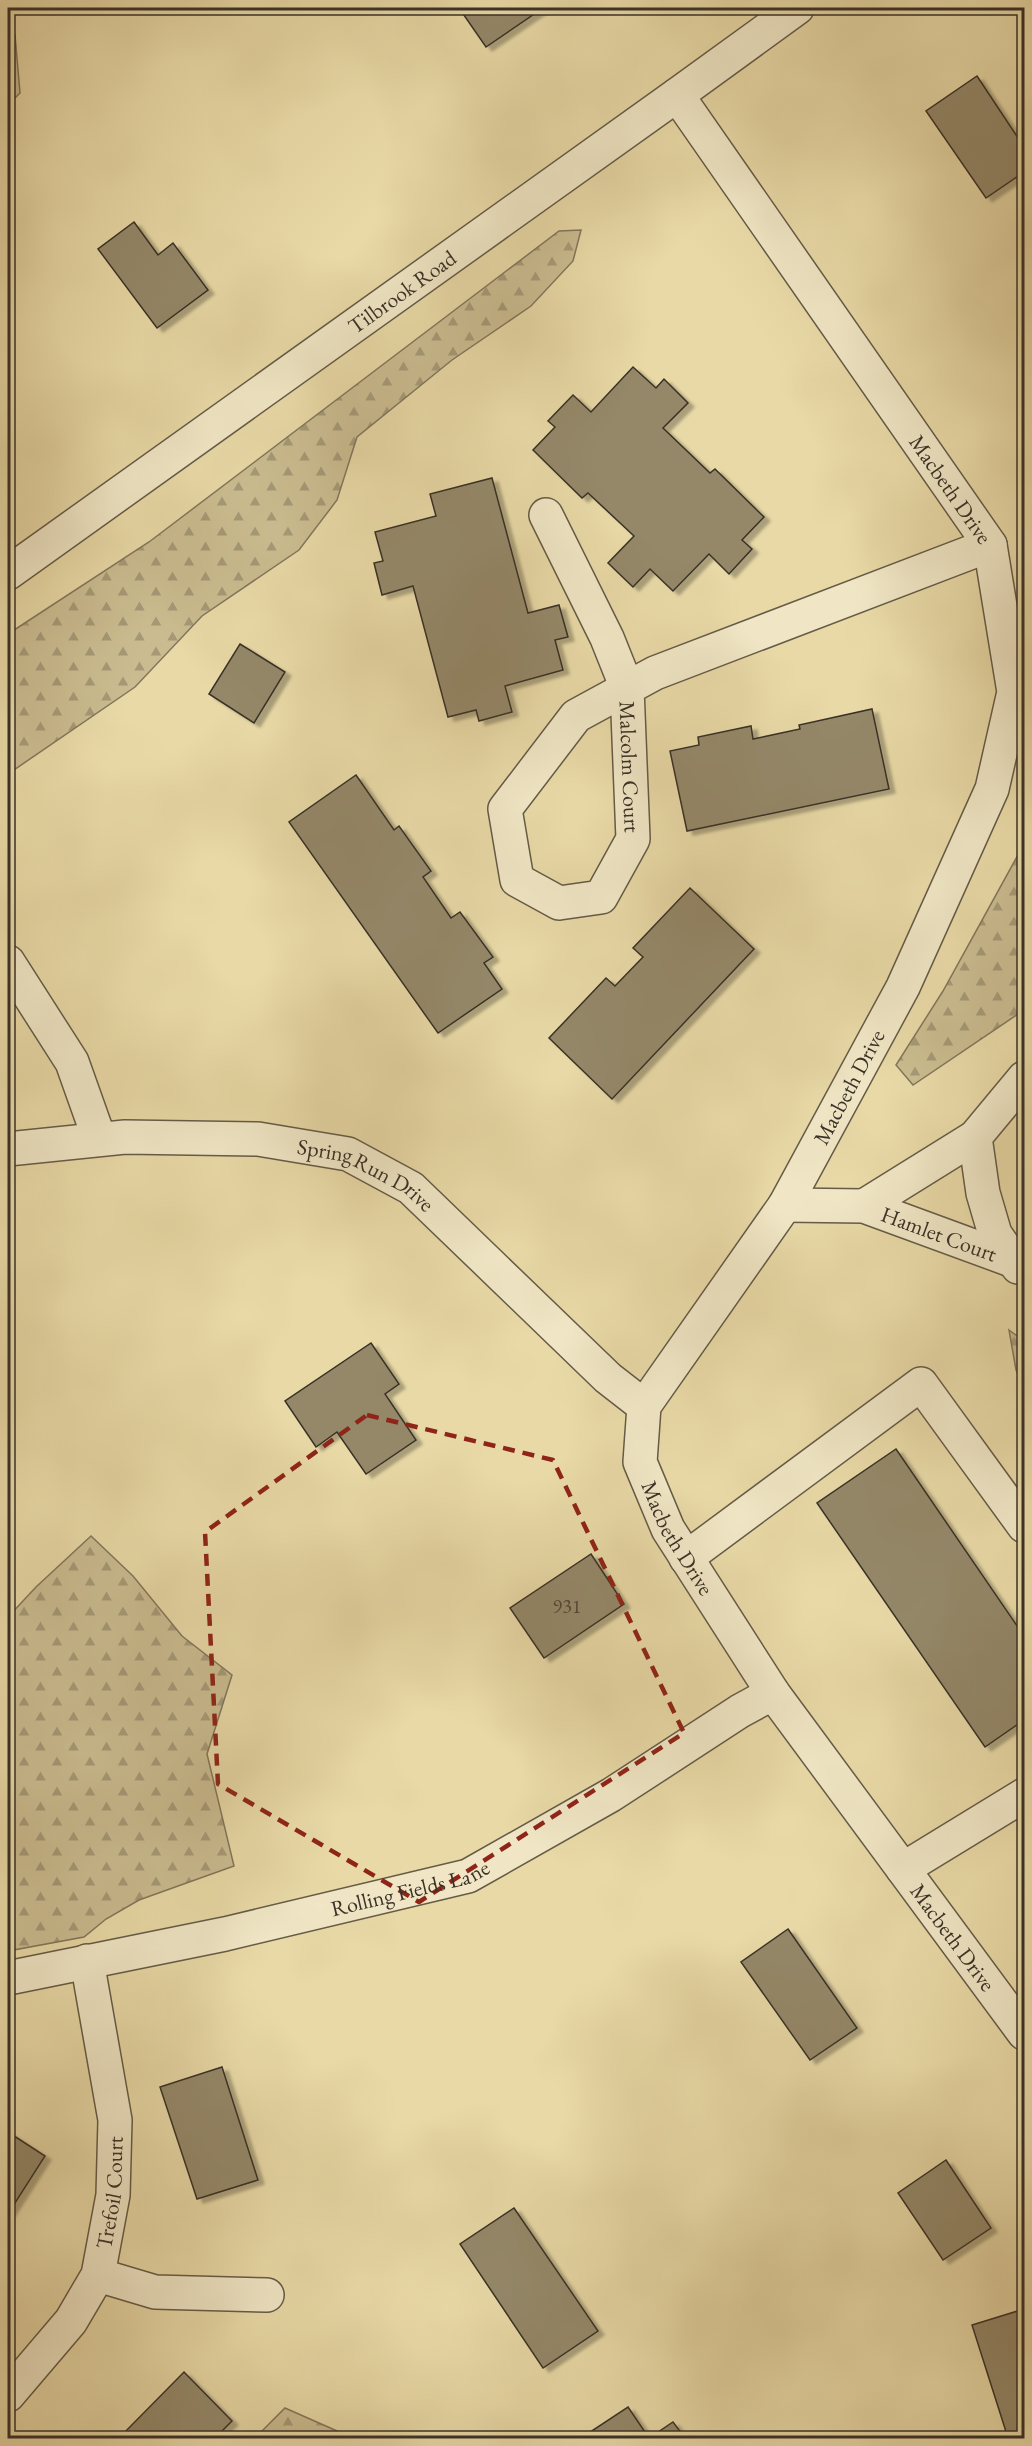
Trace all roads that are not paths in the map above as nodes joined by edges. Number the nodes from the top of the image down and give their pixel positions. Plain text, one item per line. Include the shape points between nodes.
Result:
1 (797, 8) edge
2 (677, 95) junction
3 (546, 515) dead end
4 (990, 545) junction
5 (8, 573) edge
6 (627, 688) junction
7 (8, 962) edge
8 (1024, 1078) edge
9 (975, 1137) junction
10 (99, 1138) junction
11 (8, 1149) edge
12 (786, 1205) junction
13 (864, 1206) junction
14 (1019, 1268) edge
15 (644, 1406) junction
16 (1024, 1526) edge
17 (686, 1558) junction
18 (773, 1694) junction
19 (1024, 1795) edge
20 (903, 1869) junction
21 (87, 1961) junction
22 (8, 1978) edge
23 (1024, 2033) edge
24 (98, 2275) junction
25 (267, 2295) dead end
26 (8, 2396) edge

1 - 2 street, Tilbrook Road
2 - 4 street, Macbeth Drive
2 - 5 street, Tilbrook Road
3 - 6 street
4 - 6 street, Malcolm Court via 655,673
4 - 12 street, Macbeth Drive via 1014,692 992,789 903,987
6 - 6 street, Malcolm Court via 576,716 505,809 517,880 559,903 601,897 633,839
7 - 10 street via 72,1062
8 - 9 street, Hamlet Court
9 - 13 street, Hamlet Court
9 - 14 street, Hamlet Court via 983,1194 995,1234
10 - 11 street, Spring Run Drive
10 - 15 street, Spring Run Drive via 258,1139 348,1154 411,1188 608,1378
12 - 13 street, Hamlet Court
12 - 15 street, Macbeth Drive
13 - 14 street, Hamlet Court
15 - 17 street, Macbeth Drive via 640,1462 668,1529
16 - 17 street via 921,1384
17 - 18 street, Macbeth Drive
18 - 20 street, Macbeth Drive
18 - 21 street, Rolling Fields Lane via 610,1795 468,1876 225,1934
19 - 20 street
20 - 23 street, Macbeth Drive
21 - 22 street, Rolling Fields Lane
21 - 24 street, Trefoil Court via 115,2120 113,2195
24 - 25 street via 155,2292
24 - 26 street, Trefoil Court via 71,2321

